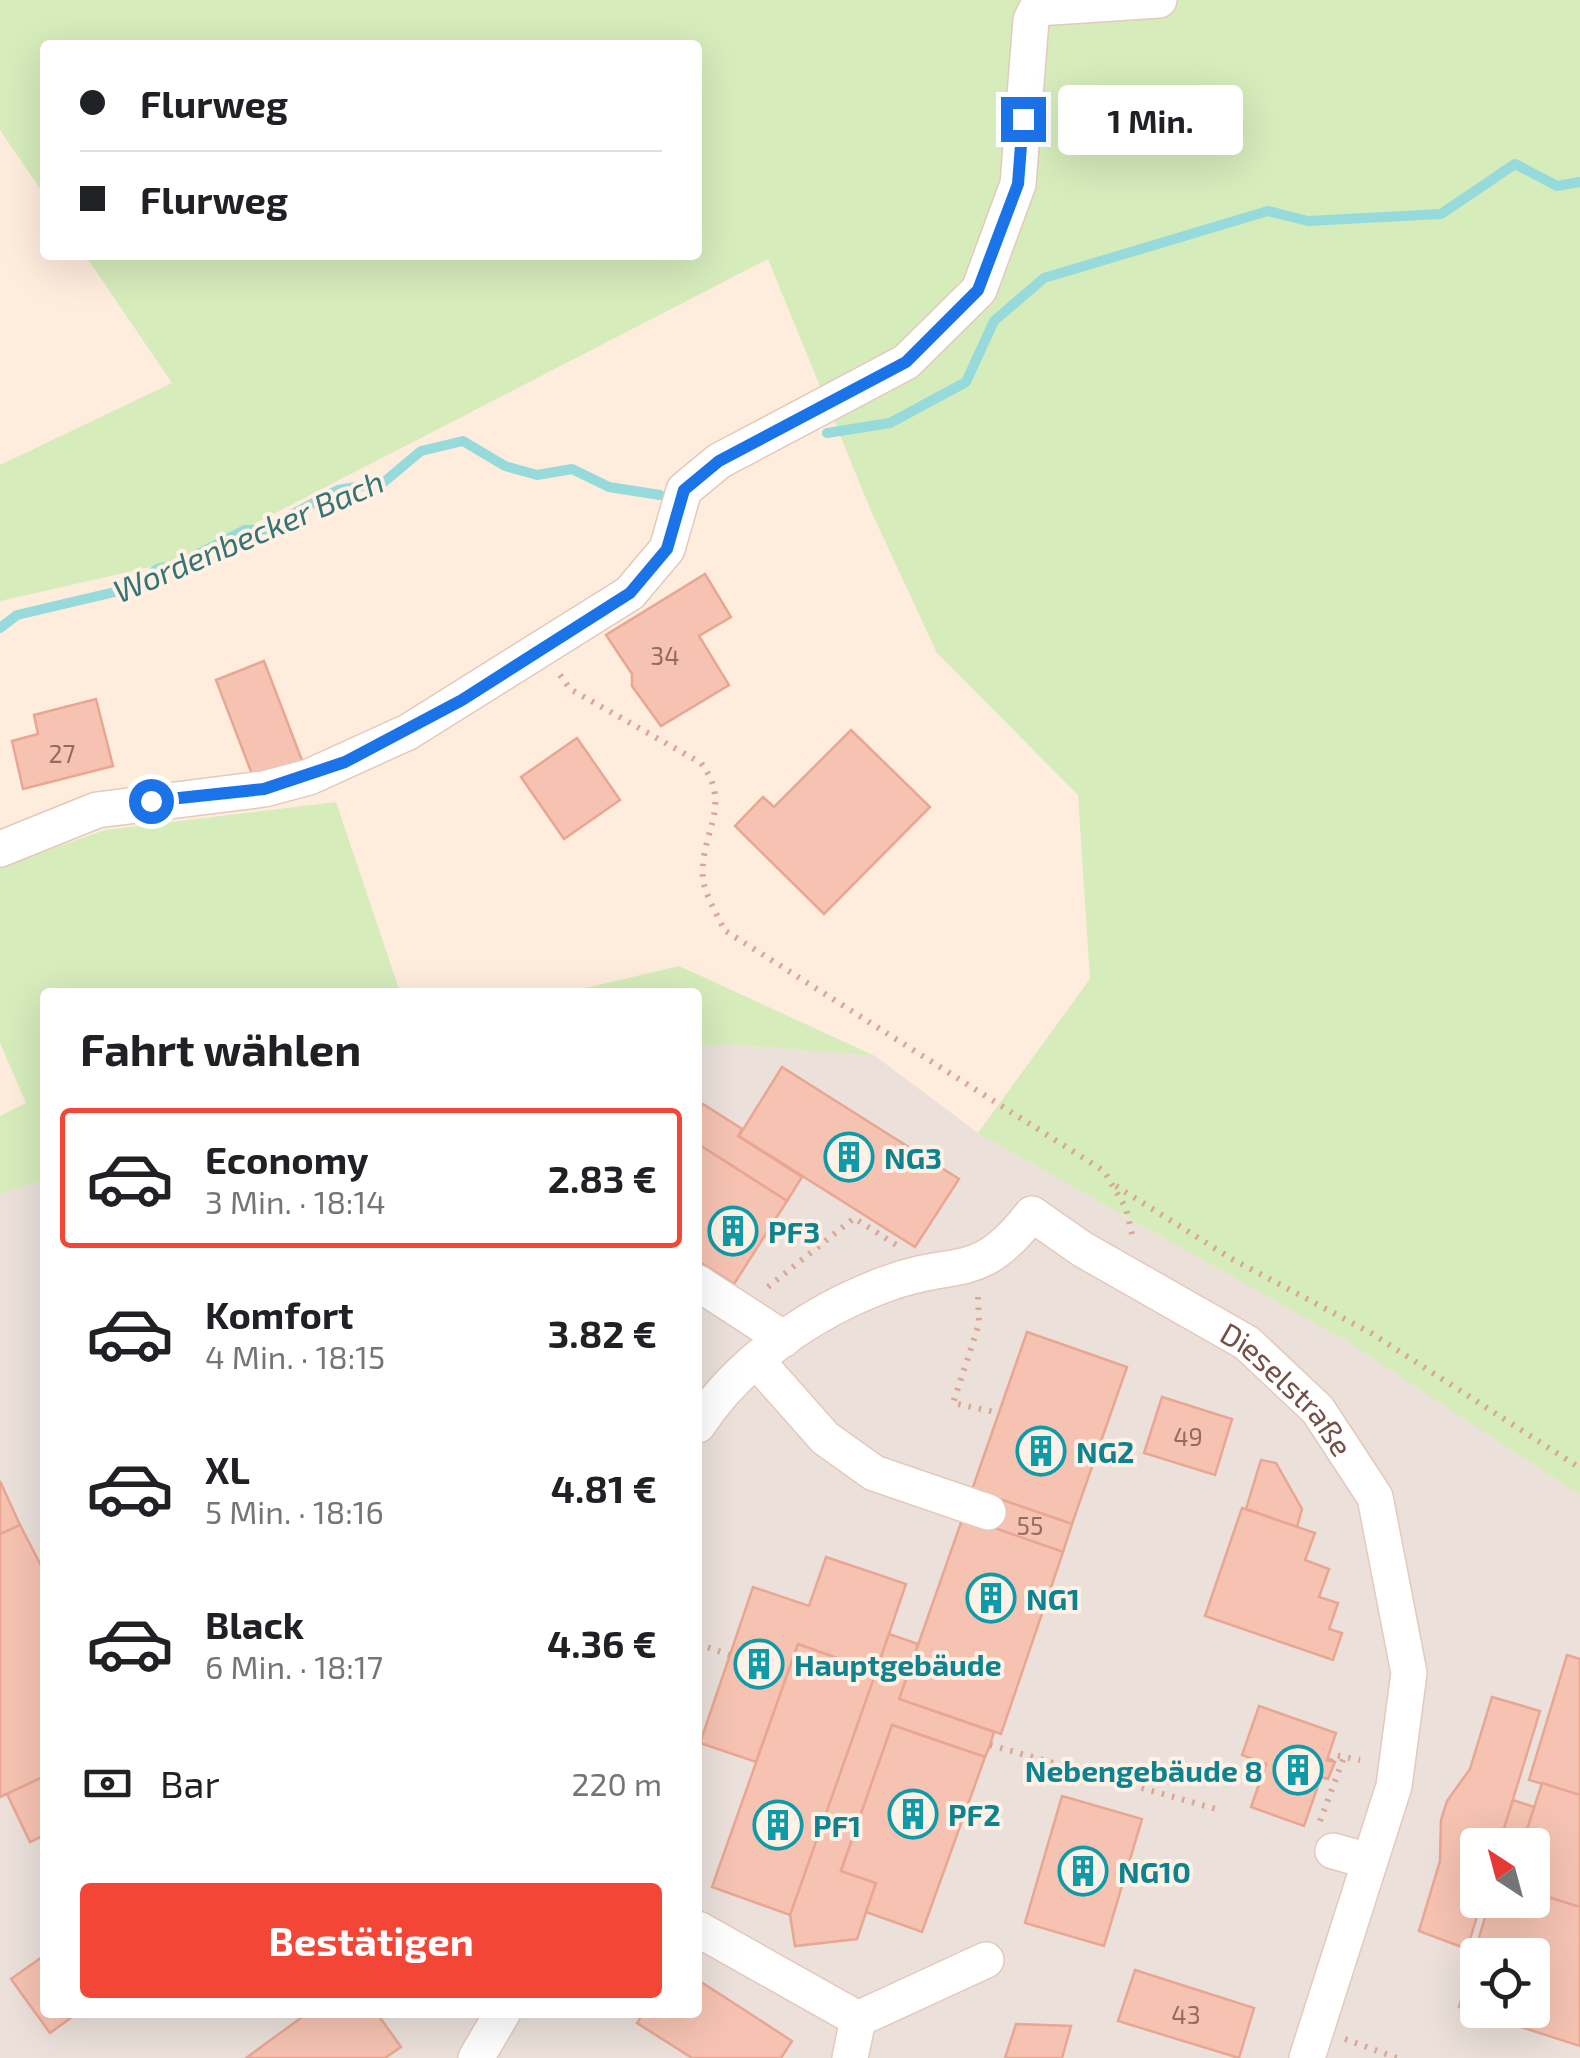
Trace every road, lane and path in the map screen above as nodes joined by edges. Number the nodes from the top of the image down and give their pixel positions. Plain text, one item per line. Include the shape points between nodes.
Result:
1 (1159, 0) edge
2 (542, 650) junction
3 (0, 849) edge
4 (1116, 1186) junction
5 (913, 1256) dead end
6 (786, 1271) dead end
7 (1134, 1279) junction
8 (702, 1287) edge
9 (978, 1294) dead end
10 (770, 1349) junction
11 (998, 1412) dead end
12 (702, 1421) edge
13 (1580, 1468) edge
14 (988, 1512) dead end
15 (702, 1645) edge
16 (730, 1655) dead end
17 (990, 1745) dead end
18 (1344, 1757) junction
19 (1360, 1760) dead end
20 (1331, 1761) dead end
21 (1216, 1809) dead end
22 (1326, 1838) joint
23 (1369, 1861) junction
24 (702, 1931) edge
25 (986, 1960) dead end
26 (500, 2018) edge
27 (858, 2019) junction
28 (1311, 2044) edge
29 (476, 2058) edge
30 (850, 2058) edge
31 (1397, 2058) edge

1 - 2 street via 1037,8 1030,20 1018,184 978,290 906,362 719,461 684,490 667,549 630,593
2 - 3 street via 408,732 309,777 96,810
2 - 4 path via 570,689 700,763 714,780 703,878 724,930 1104,1171
4 - 7 path via 1133,1236
4 - 13 path via 1371,1334
5 - 6 path via 854,1218
7 - 10 street, Dieselstraße via 1032,1214 993,1256 890,1282
7 - 23 street, Dieselstraße via 1247,1343 1318,1410 1374,1497 1409,1673 1394,1786
8 - 10 street
9 - 11 path via 979,1324 953,1404
10 - 12 street, Dieselstraße
10 - 14 street via 825,1438 874,1473
15 - 16 path
17 - 21 path
18 - 19 path
18 - 20 path
18 - 22 path
22 - 23 street
23 - 28 street, Dieselstraße
24 - 27 street
25 - 27 street
26 - 29 street
27 - 30 street
28 - 31 path

